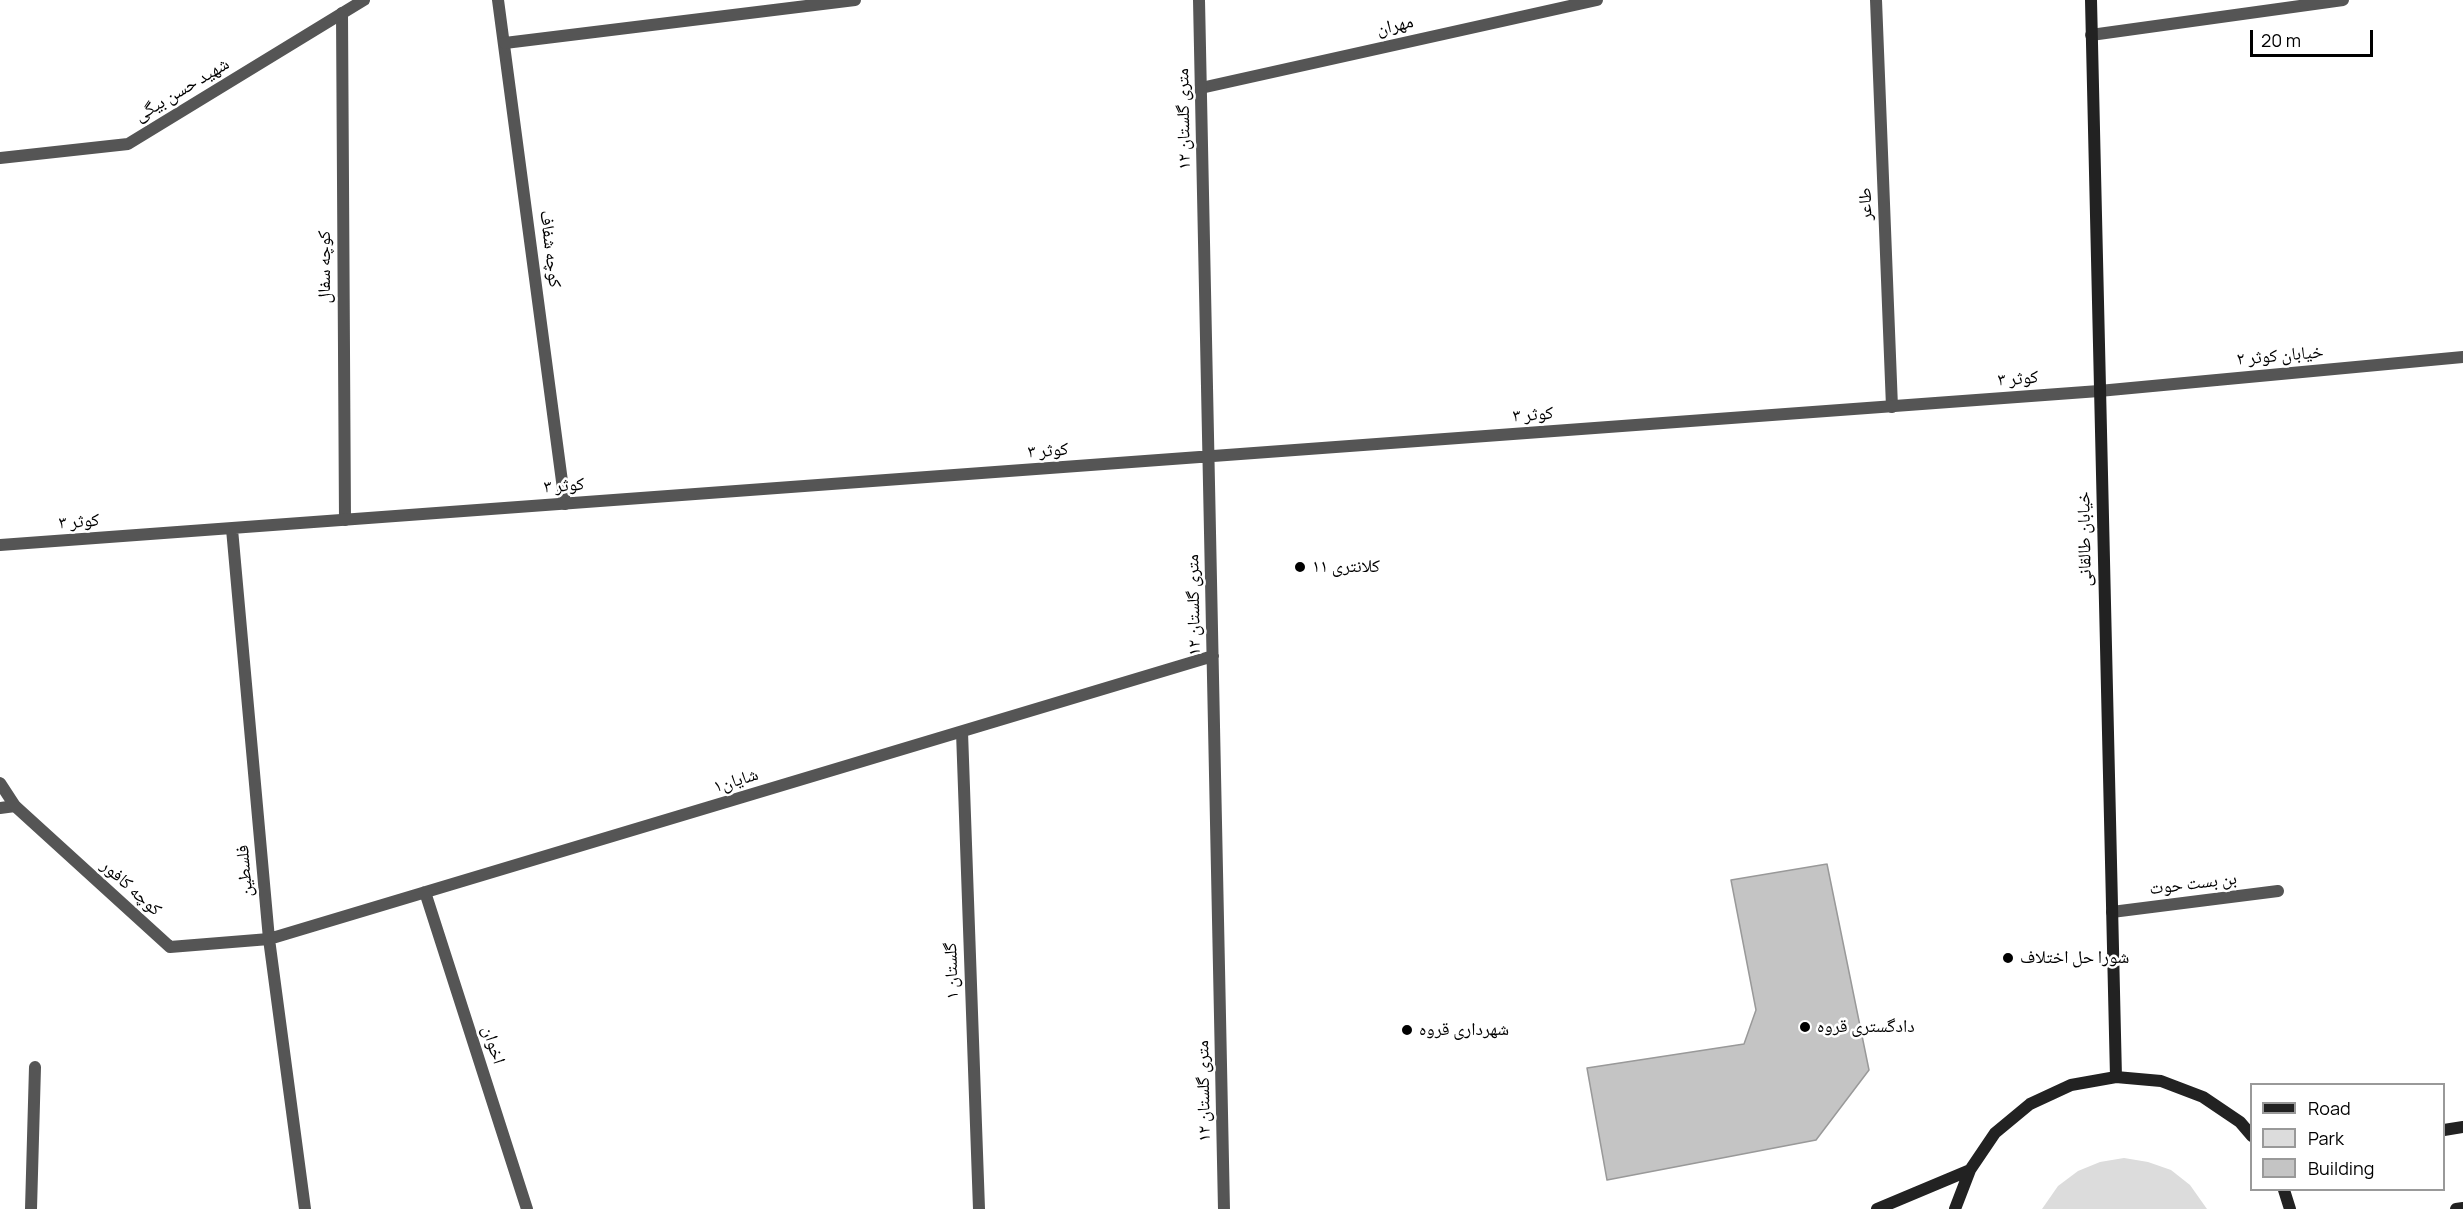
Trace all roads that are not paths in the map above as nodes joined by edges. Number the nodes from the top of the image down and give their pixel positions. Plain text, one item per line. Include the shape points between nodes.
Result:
1 (364, 0) edge
2 (498, 0) edge
3 (855, 0) edge
4 (1199, 0) edge
5 (1597, 0) edge
6 (1876, 0) edge
7 (2091, 0) edge
8 (2343, 0) edge
9 (342, 13) junction
10 (2091, 35) junction
11 (505, 43) junction
12 (1201, 88) junction
13 (0, 158) edge
14 (2463, 357) edge
15 (2099, 391) junction
16 (1892, 407) junction
17 (1209, 457) junction
18 (565, 504) junction
19 (345, 520) junction
20 (232, 529) junction
21 (0, 545) edge
22 (1213, 656) junction
23 (962, 732) junction
24 (0, 783) edge
25 (15, 806) junction
26 (0, 808) edge
27 (2278, 891) dead end
28 (425, 892) junction
29 (2112, 912) junction
30 (269, 939) junction
31 (35, 1067) dead end
32 (2116, 1077) junction
33 (2246, 1123) edge
34 (2463, 1127) edge
35 (2445, 1130) edge
36 (1970, 1170) junction
37 (2284, 1191) edge
38 (2463, 1208) edge
39 (31, 1209) edge
40 (305, 1209) edge
41 (527, 1209) edge
42 (979, 1209) edge
43 (1224, 1209) edge
44 (1877, 1209) edge
45 (1955, 1209) edge
46 (2290, 1209) edge
47 (2456, 1209) edge

1 - 9 street, شهید حسن بیگی
2 - 11 street, کوچه شفاف
3 - 11 street
4 - 12 street, ۱۲ متری گلستان
5 - 12 street, مهران
6 - 16 street, طاعر
7 - 10 main road, خیابان طالقانی
8 - 10 street
9 - 13 street, شهید حسن بیگی via 128,144
9 - 19 street, کوچه سفال
10 - 15 main road, خیابان طالقانی
11 - 18 street, کوچه شفاف
12 - 17 street, ۱۲ متری گلستان
14 - 15 street, خیابان کوثر ۲
15 - 16 street, کوثر ۳
15 - 29 main road, خیابان طالقانی
16 - 17 street, کوثر ۳
17 - 18 street, کوثر ۳
17 - 22 street, ۱۲ متری گلستان
18 - 19 street, کوثر ۳
19 - 20 street, کوثر ۳
20 - 21 street, کوثر ۳
20 - 30 street, فلسطین
22 - 23 street, شایان۱
22 - 43 street, ۱۲ متری گلستان
23 - 28 street, شایان۱
23 - 42 street, گلستان ۱
24 - 25 street, کوچه کافور
25 - 26 street
25 - 30 street, کوچه کافور via 170,947
27 - 29 street, بن بست حوت
28 - 30 street, شایان۱
28 - 41 street, اخوان
29 - 32 main road, خیابان طالقانی
30 - 40 street, فلسطین
31 - 39 street
32 - 33 main road via 2161,1081 2203,1097
32 - 36 main road via 2071,1085 2030,1104 1995,1133
34 - 35 main road
36 - 44 main road
36 - 45 main road
37 - 46 main road
38 - 47 main road

